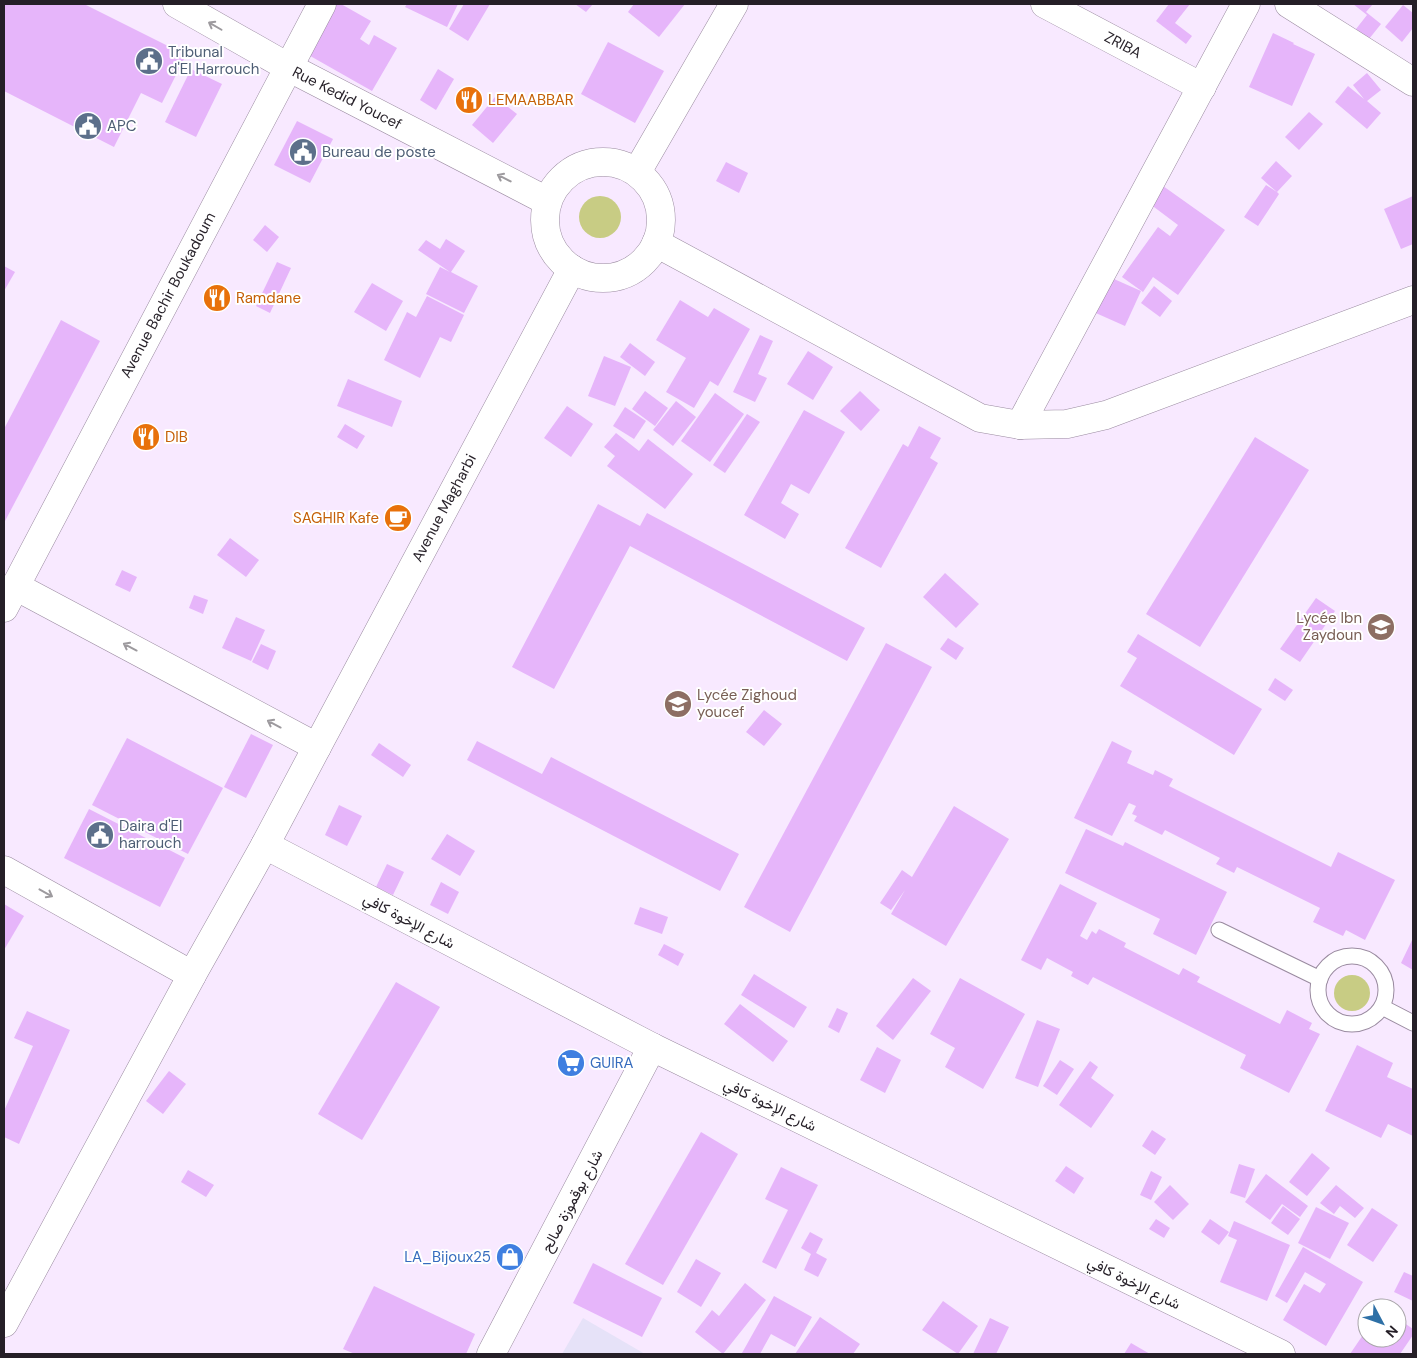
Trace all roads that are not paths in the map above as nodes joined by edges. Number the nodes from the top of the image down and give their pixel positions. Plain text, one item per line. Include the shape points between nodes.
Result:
1 (177, 4) edge
2 (322, 4) edge
3 (734, 4) edge
4 (1045, 4) edge
5 (1246, 4) edge
6 (1289, 4) edge
7 (288, 68) junction
8 (1413, 82) edge
9 (1202, 87) junction
10 (638, 172) junction
11 (547, 201) junction
12 (656, 243) junction
13 (572, 270) junction
14 (1413, 300) edge
15 (1020, 425) junction
16 (7, 591) edge
17 (317, 747) junction
18 (265, 846) junction
19 (4, 870) edge
20 (1219, 930) dead end
21 (192, 975) junction
22 (1320, 979) junction
23 (1382, 1007) junction
24 (1413, 1023) edge
25 (652, 1047) junction
26 (4, 1323) edge
27 (491, 1354) edge
28 (1280, 1354) edge

7 -> 1 street, Rue Kedid Youcef
2 - 7 street, Avenue Bachir Boukadoum
3 - 10 street
4 - 9 street, ZRIBA
5 - 9 street
6 - 8 street
11 -> 7 street, Rue Kedid Youcef
7 - 16 street, Avenue Bachir Boukadoum
9 - 15 street
10 - 11 street via 604,161 585,164 569,172
10 - 12 street via 660,204 661,224
11 - 13 street via 544,220 548,240 557,256
12 - 13 street via 648,257 620,276 587,276
12 - 15 street via 980,418
13 - 17 street, Avenue Magharbi
14 - 15 street via 1106,415 1066,424
17 -> 16 street
17 - 18 street, Avenue Magharbi
18 - 21 street, Avenue Magharbi
18 - 25 street, شارع الإخوة كافي
19 -> 21 street
20 - 22 lane
21 - 26 street, Avenue Magharbi
22 - 23 lane via 1320,1001 1324,1011 1333,1019 1354,1025 1375,1016
22 - 23 lane via 1332,963 1346,957 1362,957 1375,965 1384,978 1386,998
23 - 24 lane
25 - 27 street, شارع بوقموزة صالح
25 - 28 street, شارع الإخوة كافي

